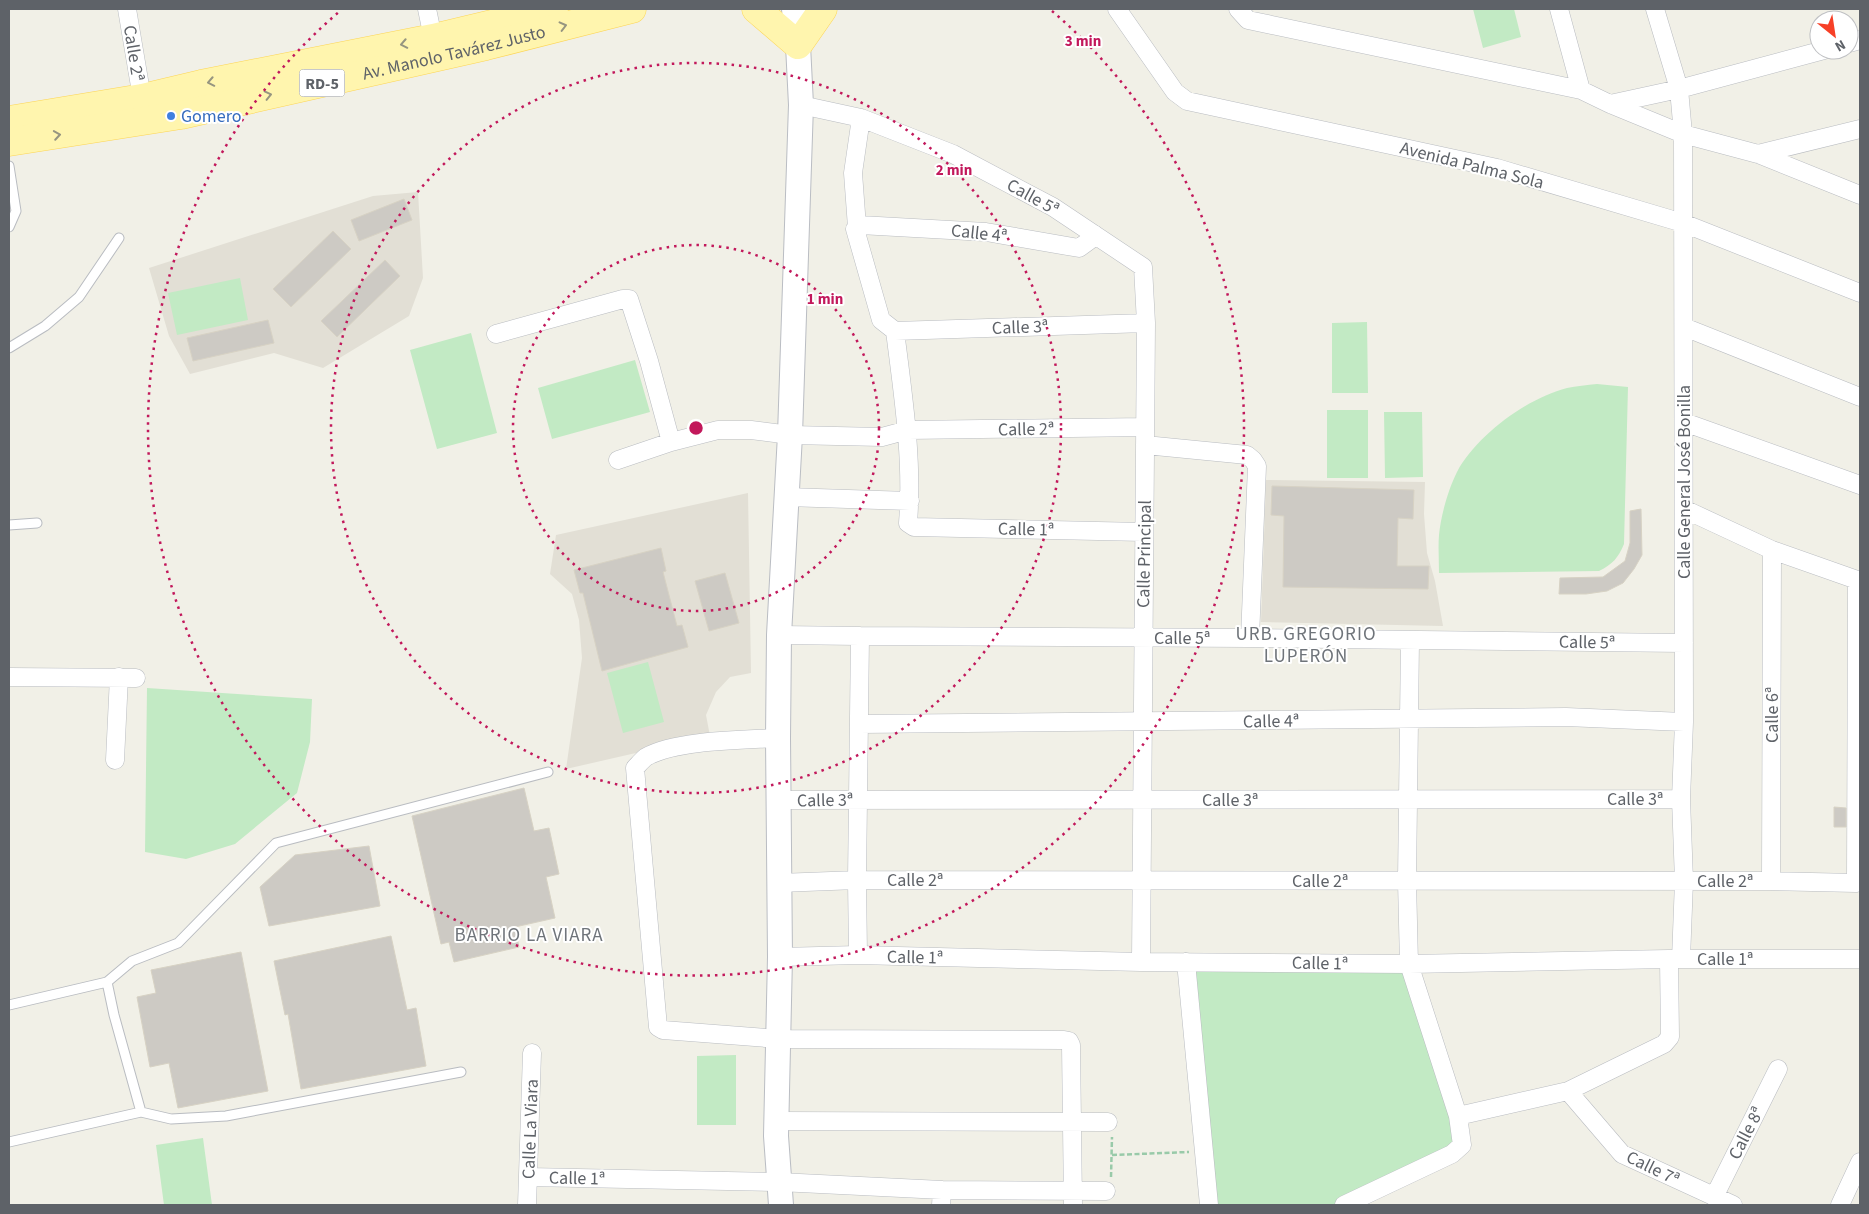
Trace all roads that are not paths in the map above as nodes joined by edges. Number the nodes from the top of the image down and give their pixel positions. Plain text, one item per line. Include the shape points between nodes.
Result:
1 (127, 9) edge
2 (427, 9) edge
3 (548, 9) edge
4 (632, 9) edge
5 (756, 9) edge
6 (794, 9) edge
7 (823, 9) edge
8 (1117, 9) edge
9 (1238, 9) edge
10 (1559, 9) edge
11 (1655, 9) edge
12 (433, 38) junction
13 (798, 45) junction
14 (1809, 54) edge
15 (1679, 89) junction
16 (1581, 90) junction
17 (142, 98) junction
18 (1610, 104) junction
19 (801, 105) junction
20 (861, 118) junction
21 (9, 120) edge
22 (1860, 128) edge
23 (1683, 134) junction
24 (9, 142) edge
25 (1758, 154) junction
26 (9, 166) edge
27 (9, 177) edge
28 (1860, 195) edge
29 (1683, 224) junction
30 (9, 227) edge
31 (857, 227) junction
32 (1094, 234) junction
33 (119, 238) dead end
34 (1143, 267) joint
35 (1860, 293) edge
36 (1146, 324) junction
37 (1684, 327) junction
38 (895, 331) junction
39 (496, 334) dead end
40 (9, 348) edge
41 (1860, 397) edge
42 (1684, 422) junction
43 (1145, 427) junction
44 (908, 430) junction
45 (790, 435) junction
46 (671, 442) junction
47 (1145, 445) junction
48 (618, 460) dead end
49 (1860, 485) edge
50 (786, 497) junction
51 (910, 502) junction
52 (1684, 509) junction
53 (37, 522) dead end
54 (9, 525) edge
55 (1144, 532) junction
56 (1772, 550) junction
57 (1859, 580) edge
58 (779, 636) junction
59 (860, 636) junction
60 (1143, 638) junction
61 (1250, 638) junction
62 (1410, 640) junction
63 (1684, 643) junction
64 (9, 677) edge
65 (1409, 719) junction
66 (1143, 722) junction
67 (1684, 722) junction
68 (859, 724) junction
69 (778, 738) junction
70 (115, 760) dead end
71 (548, 772) dead end
72 (1858, 786) edge
73 (1681, 799) junction
74 (778, 800) junction
75 (858, 800) junction
76 (1142, 800) junction
77 (1408, 800) junction
78 (857, 880) junction
79 (1141, 880) junction
80 (1407, 881) junction
81 (1684, 881) junction
82 (1771, 881) junction
83 (1858, 882) edge
84 (780, 883) junction
85 (858, 955) junction
86 (780, 957) junction
87 (1675, 959) junction
88 (1860, 959) edge
89 (1141, 962) junction
90 (1186, 962) junction
91 (1409, 964) junction
92 (107, 982) junction
93 (9, 1005) edge
94 (779, 1038) junction
95 (532, 1053) dead end
96 (1778, 1069) dead end
97 (461, 1072) dead end
98 (1568, 1091) junction
99 (141, 1112) junction
100 (1458, 1116) junction
101 (777, 1121) junction
102 (1108, 1122) road end
103 (1072, 1123) junction
104 (9, 1142) edge
105 (1860, 1162) edge
106 (528, 1177) junction
107 (780, 1182) junction
108 (1106, 1191) road end
109 (942, 1197) edge
110 (1714, 1197) junction
111 (1020, 1198) edge
112 (1073, 1198) edge
113 (527, 1205) edge
114 (782, 1205) edge
115 (1209, 1205) edge
116 (1344, 1205) edge
117 (1733, 1205) edge
118 (1840, 1205) edge

1 - 17 street, Calle 2ª
2 - 12 street
3 - 12 main road, Av. Manolo Tavárez Justo / RD-5 via 496,19
24 -> 4 main road, Av. Manolo Tavárez Justo / RD-5 via 181,114 486,46
5 - 13 main road
6 - 13 street
7 - 13 main road
8 - 29 street, Avenida Palma Sola via 1175,92 1187,101 1498,168
9 - 16 street via 1248,20
10 - 16 street
11 - 15 street, Calle General José Bonilla
12 -> 17 main road, Av. Manolo Tavárez Justo / RD-5
13 - 19 street
14 - 15 street
15 - 18 street
15 - 23 street, Calle General José Bonilla
16 - 18 street
17 - 21 main road, Av. Manolo Tavárez Justo / RD-5
18 - 23 street
19 - 20 street, Calle 5ª
19 - 45 street
20 - 31 street via 853,173
20 - 32 street, Calle 5ª via 954,154 1053,207
22 - 25 street
23 - 25 street
23 - 29 street, Calle General José Bonilla
25 - 28 street
26 - 27 lane
27 - 30 lane via 16,211
29 - 35 street, Avenida Palma Sola
29 - 37 street, Calle General José Bonilla
31 - 32 street, Calle 4ª via 986,232 1079,248
31 - 38 street via 880,320
32 - 34 street, Calle 5ª
33 - 40 lane via 79,297 45,326
34 - 36 street, Calle Principal
36 - 38 street, Calle 3ª
36 - 43 street, Calle Principal
37 - 41 street
37 - 42 street, Calle General José Bonilla
38 - 44 street
39 - 46 street via 629,299
42 - 49 street
42 - 52 street, Calle General José Bonilla
43 - 44 street, Calle 2ª
43 - 47 street, Calle Principal
44 - 45 street, Calle 2ª via 882,436
44 - 51 street
45 - 46 street, Calle 2ª via 718,430
45 - 50 street
46 - 48 street, Calle 2ª
47 - 55 street, Calle Principal
47 - 61 street via 1247,455 1257,466
50 - 51 street
50 - 58 street
51 - 55 street, Calle 1ª via 908,523 914,526
52 - 56 street
52 - 63 street, Calle General José Bonilla
53 - 54 lane
55 - 60 street, Calle Principal
56 - 57 street
56 - 82 street, Calle 6ª
57 - 72 street
58 - 59 street, Calle 5ª
58 - 69 street
59 - 60 street, Calle 5ª
59 - 68 street
60 - 61 street, Calle 5ª
60 - 66 street, Calle Principal
61 - 62 street, Calle 5ª
62 - 63 street, Calle 5ª
62 - 65 street
63 - 67 street, Calle General José Bonilla
64 - 70 street via 127,678
65 - 66 street, Calle 4ª
65 - 67 street, Calle 4ª via 1566,717
65 - 77 street
66 - 68 street, Calle 4ª
66 - 76 street, Calle Principal
67 - 73 street, Calle General José Bonilla
68 - 75 street
69 - 74 street
69 - 94 street via 712,742 667,749 645,758 635,768 658,1027 663,1030
71 - 92 lane via 276,843 178,943 132,961
72 - 83 street
73 - 77 street, Calle 3ª
73 - 81 street, Calle General José Bonilla
74 - 75 street, Calle 3ª
74 - 84 street
75 - 76 street, Calle 3ª
75 - 78 street
76 - 77 street, Calle 3ª
76 - 79 street, Calle Principal
77 - 80 street
78 - 79 street, Calle 2ª
78 - 84 street, Calle 2ª
78 - 85 street
79 - 80 street, Calle 2ª
79 - 89 street, Calle Principal
80 - 81 street, Calle 2ª
80 - 91 street
81 - 82 street, Calle 2ª
81 - 87 street, Calle General José Bonilla
82 - 83 street, Calle 2ª
84 - 86 street
85 - 86 street, Calle 1ª
85 - 89 street, Calle 1ª
86 - 94 street
87 - 88 street, Calle 1ª
87 - 91 street, Calle 1ª
87 - 98 street, Calle General José Bonilla via 1670,1037 1664,1044
89 - 90 street, Calle 1ª
90 - 91 street, Calle 1ª
90 - 115 street
91 - 100 street
92 - 93 lane
92 - 99 lane
94 - 101 street
94 - 103 street via 1068,1041 1071,1045
95 - 106 street, Calle La Viara
96 - 110 street, Calle 8ª
97 - 99 lane via 226,1116 171,1119
98 - 100 street
98 - 110 street, Calle 7ª via 1622,1154
99 - 104 lane
100 - 116 street via 1462,1145 1452,1154
101 - 103 street
101 - 107 street
102 - 103 street
103 - 112 street
105 - 118 street
106 - 107 street, Calle 1ª
106 - 113 street, Calle La Viara
107 - 109 street, Calle 1ª
107 - 114 street
108 - 112 street, Calle 1ª
109 - 111 street, Calle 1ª
110 - 117 street, Calle 7ª
111 - 112 street, Calle 1ª

